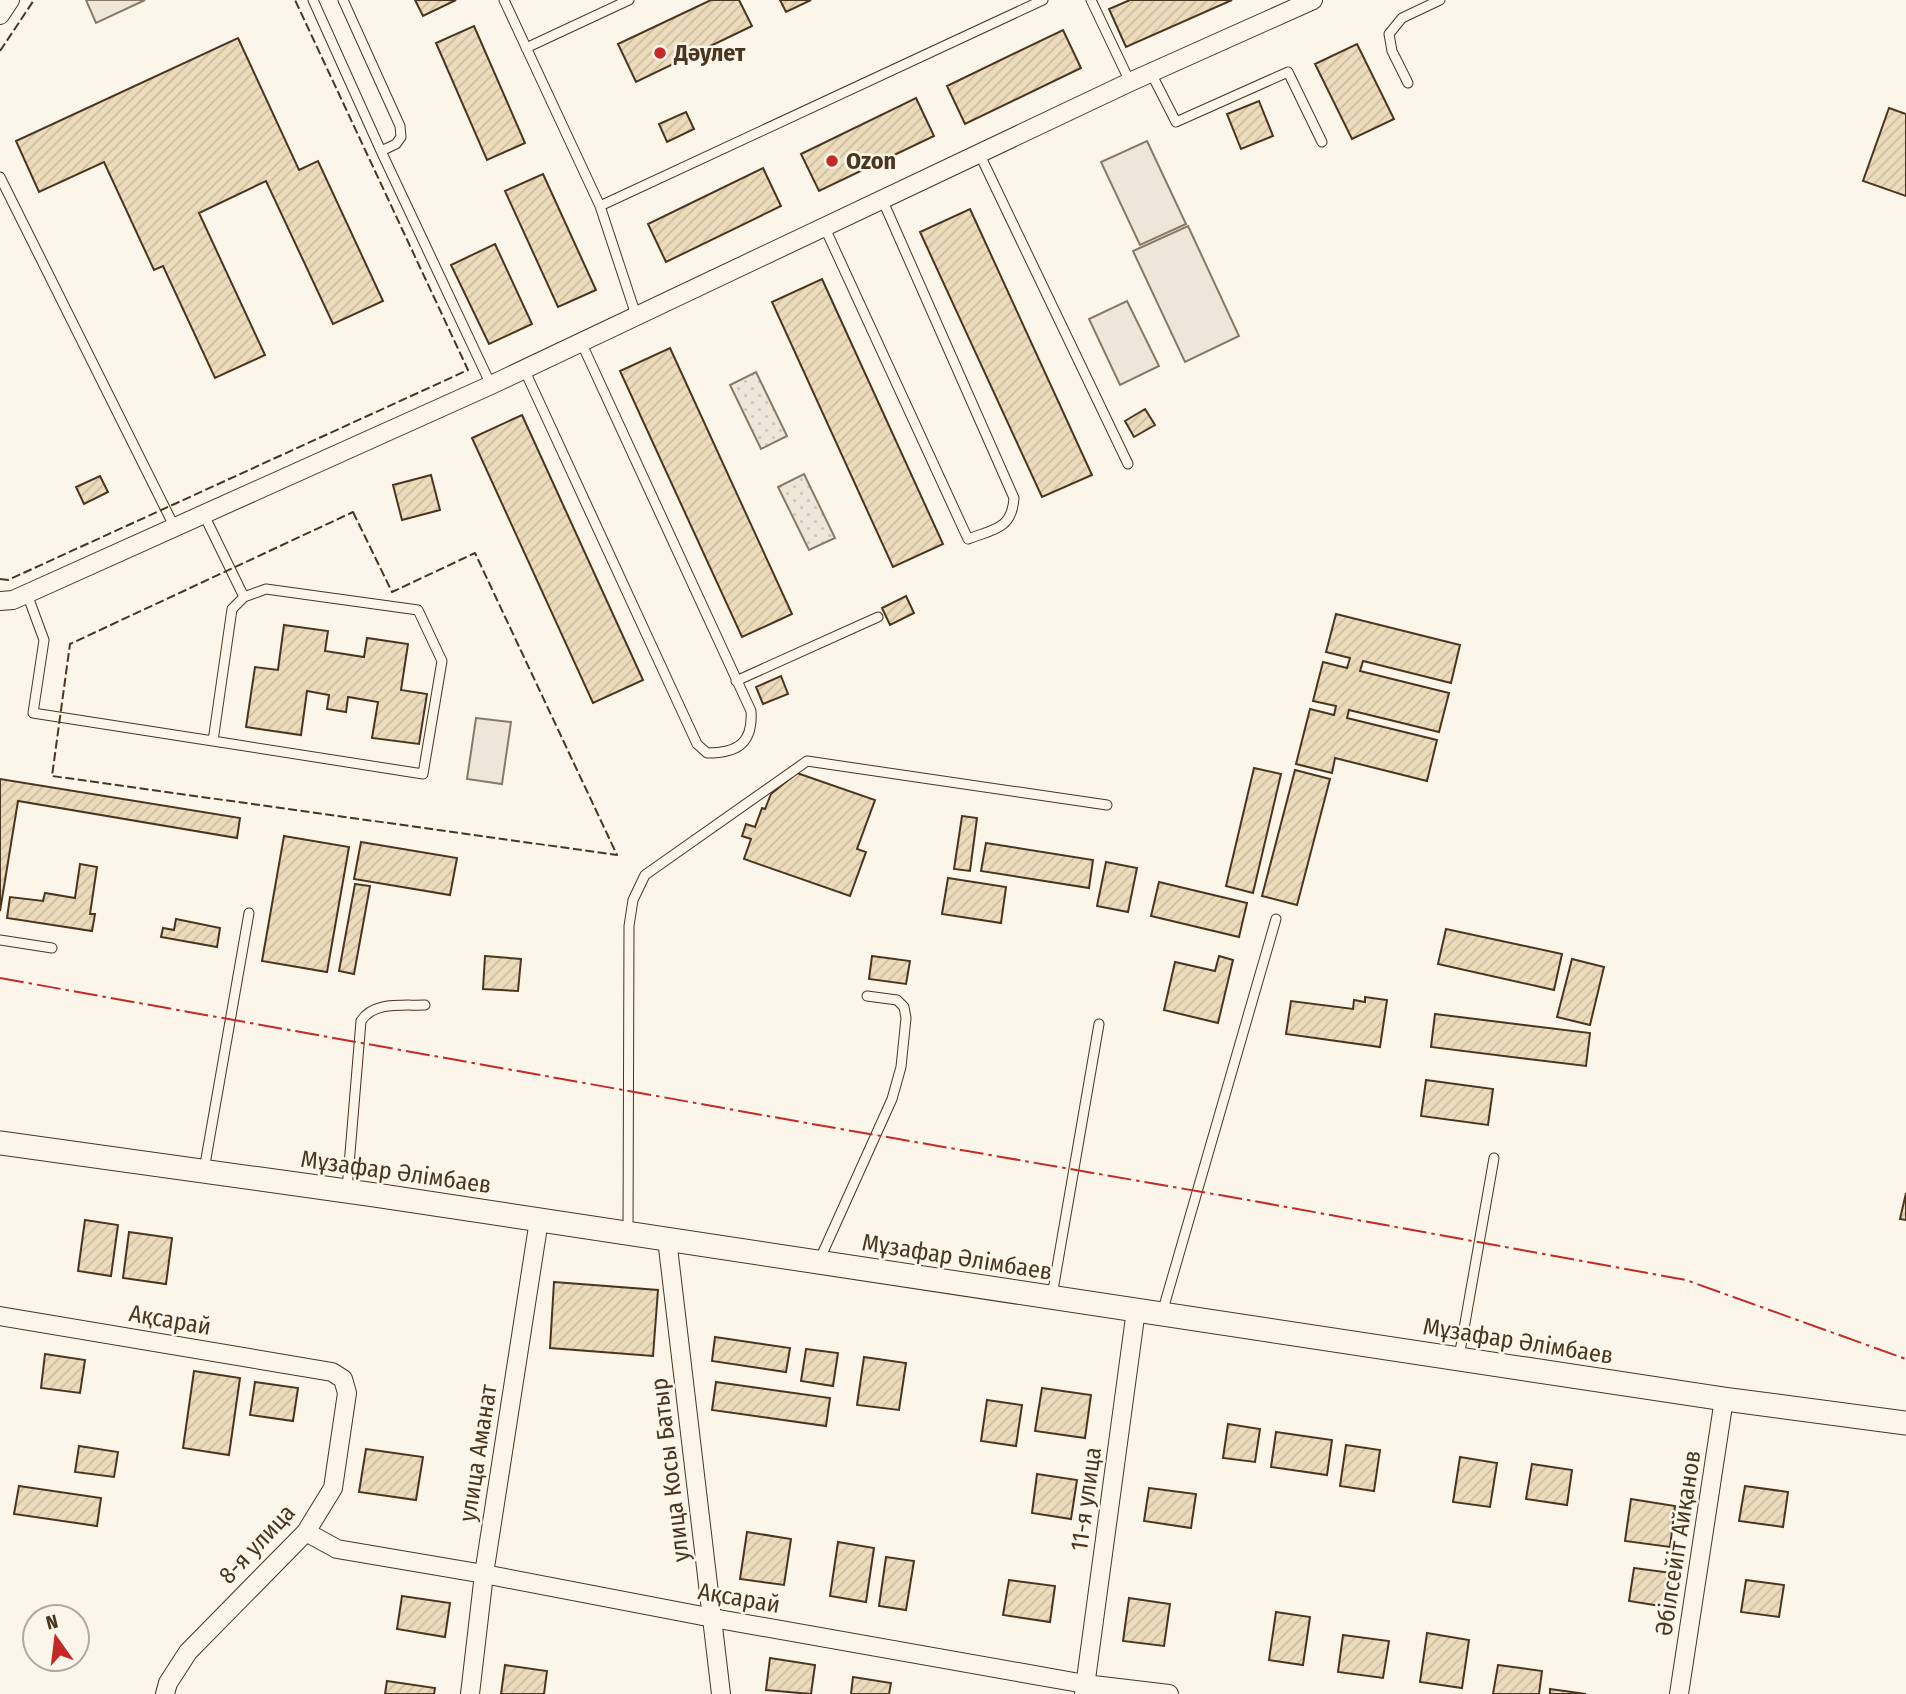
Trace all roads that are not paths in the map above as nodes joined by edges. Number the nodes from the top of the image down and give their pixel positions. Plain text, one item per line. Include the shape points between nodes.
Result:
1 (10, 0) edge
2 (313, 0) edge
3 (343, 0) edge
4 (504, 0) edge
5 (629, 0) edge
6 (1043, 0) edge
7 (1091, 0) edge
8 (1313, 0) edge
9 (1440, 0) edge
10 (0, 15) edge
11 (526, 48) junction
12 (1151, 73) junction
13 (1130, 82) junction
14 (1408, 83) dead end
15 (1322, 142) dead end
16 (381, 151) junction
17 (979, 153) junction
18 (0, 177) edge
19 (882, 200) junction
20 (600, 206) junction
21 (824, 226) junction
22 (636, 315) junction
23 (581, 342) junction
24 (524, 369) junction
25 (491, 385) junction
26 (1128, 464) dead end
27 (204, 514) junction
28 (175, 528) junction
29 (27, 594) junction
30 (244, 597) junction
31 (0, 601) edge
32 (878, 617) dead end
33 (736, 681) junction
34 (213, 741) junction
35 (1107, 805) dead end
36 (248, 913) dead end
37 (1276, 919) dead end
38 (0, 940) edge
39 (52, 948) dead end
40 (867, 996) dead end
41 (425, 1005) dead end
42 (1099, 1024) dead end
43 (0, 1143) edge
44 (1494, 1158) dead end
45 (204, 1172) junction
46 (347, 1191) junction
47 (539, 1220) junction
48 (628, 1234) junction
49 (667, 1239) junction
50 (818, 1262) junction
51 (1051, 1297) junction
52 (1136, 1310) junction
53 (1162, 1315) junction
54 (0, 1316) edge
55 (1459, 1359) junction
56 (332, 1372) joint
57 (1724, 1399) junction
58 (1906, 1423) edge
59 (306, 1532) junction
60 (484, 1574) junction
61 (713, 1618) junction
62 (1085, 1689) edge
63 (165, 1694) edge
64 (470, 1694) edge
65 (721, 1694) edge
66 (1169, 1694) edge
67 (1679, 1694) edge

1 - 10 street
2 - 16 lane
3 - 16 lane via 400,126 396,144
4 - 11 lane
5 - 11 lane
6 - 20 lane
7 - 13 lane
8 - 12 street
9 - 14 lane via 1402,18 1389,34
11 - 20 lane
12 - 13 street
12 - 15 lane via 1176,122 1288,72
13 - 17 street
16 - 25 lane
17 - 19 street
17 - 26 lane
18 - 28 lane
19 - 21 street
19 - 21 lane via 1014,498 1013,513 1005,525 968,539
20 - 22 lane
21 - 22 street
22 - 23 street
23 - 24 street
23 - 33 lane
24 - 25 street
24 - 33 lane via 697,744 708,753 722,753 745,743 752,728 751,711
25 - 27 street
27 - 28 street
27 - 30 lane
28 - 29 street
29 - 31 street
29 - 34 lane via 44,640 33,713
30 - 34 lane via 232,609
30 - 34 lane via 266,589 418,610 442,661 423,774
32 - 33 lane
35 - 48 lane via 807,761 645,876 633,900 629,926
36 - 45 lane
37 - 53 lane
38 - 39 lane
40 - 50 lane via 897,1000 904,1007 901,1067 892,1099
41 - 46 lane via 377,1007 361,1021
42 - 51 lane
43 - 45 street, Мұзафар Әлімбаев
44 - 55 lane
45 - 46 street, Мұзафар Әлімбаев
46 - 47 street, Мұзафар Әлімбаев
47 - 48 street, Мұзафар Әлімбаев
47 - 60 street, улица Аманат
48 - 49 street, Мұзафар Әлімбаев
49 - 50 street, Мұзафар Әлімбаев
49 - 61 street, улица Косы Батыр
50 - 51 street, Мұзафар Әлімбаев
51 - 52 street, Мұзафар Әлімбаев
52 - 53 street, Мұзафар Әлімбаев
52 - 62 street, 11-я улица
53 - 55 street, Мұзафар Әлімбаев
54 - 56 street, Ақсарай
55 - 57 street, Мұзафар Әлімбаев
56 - 59 street, 8-я улица via 343,1379 346,1393 333,1488
57 - 58 street, Мұзафар Әлімбаев
57 - 67 street, Әбілсейіт Айқанов
59 - 60 street, Ақсарай via 337,1549
59 - 63 street, 8-я улица via 188,1652
60 - 61 street, Ақсарай
60 - 64 street, улица Аманат
61 - 62 street, Ақсарай
61 - 65 street, улица Косы Батыр
62 - 66 street, Ақсарай

